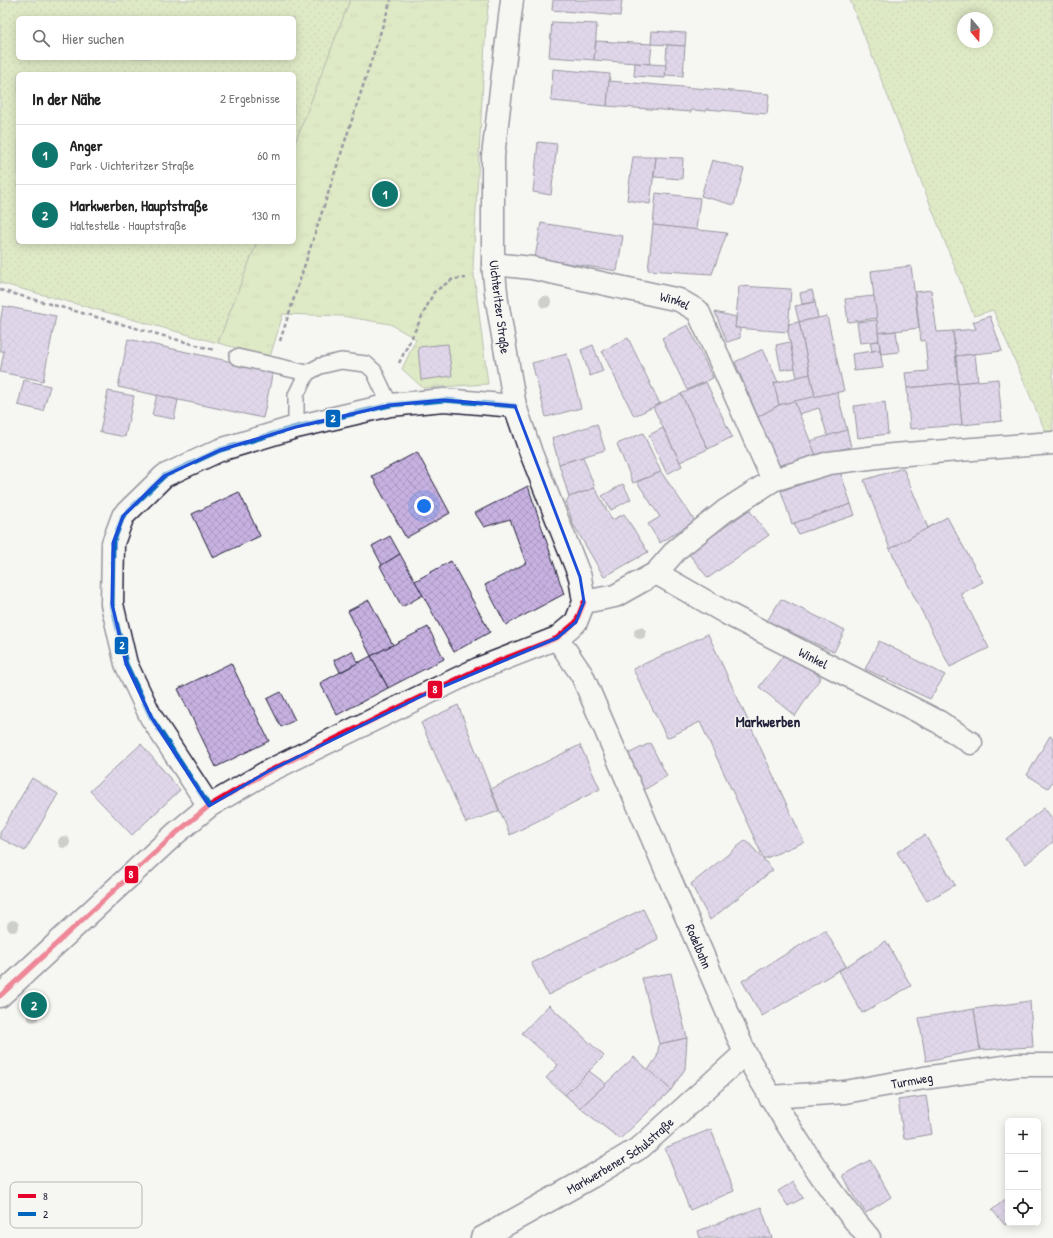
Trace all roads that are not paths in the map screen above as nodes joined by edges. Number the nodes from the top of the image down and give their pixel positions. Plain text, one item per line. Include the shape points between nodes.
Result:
1 (512, 0) edge
2 (494, 264) junction
3 (237, 357) road end
4 (307, 372) junction
5 (390, 405) junction
6 (515, 406) junction
7 (296, 427) junction
8 (1053, 444) edge
9 (773, 480) junction
10 (656, 573) junction
11 (584, 602) junction
12 (557, 638) junction
13 (971, 743) dead end
14 (209, 806) junction
15 (0, 996) edge
16 (745, 1053) junction
17 (1053, 1064) edge
18 (770, 1097) junction
19 (482, 1238) edge
20 (869, 1238) edge

1 - 2 street, Uichteritzer Straße via 493,156
2 - 6 street, Uichteritzer Straße via 497,300
2 - 9 street, Winkel via 532,268 679,300 698,311
3 - 4 lane
4 - 5 lane via 341,361 366,364 374,371
4 - 7 lane via 296,395
5 - 6 street via 444,400
5 - 7 street
6 - 11 street, Uichteritzer Straße via 580,577
7 - 14 street via 220,450 164,476 123,516 113,543 112,604 126,664 151,717
8 - 9 street via 893,455 829,463
9 - 10 street via 725,511 678,549
10 - 11 street via 615,596
10 - 13 street, Winkel via 728,614 940,722
11 - 12 street via 576,622
12 - 14 street via 478,669 421,696 267,772
12 - 16 street, Rodelbahn via 582,675
14 - 15 street
16 - 18 street, Rodelbahn
16 - 19 street, Markwerbener Schulstraße via 641,1147
17 - 18 street, Turmweg via 924,1078 845,1092
18 - 20 street, Rodelbahn via 829,1187

